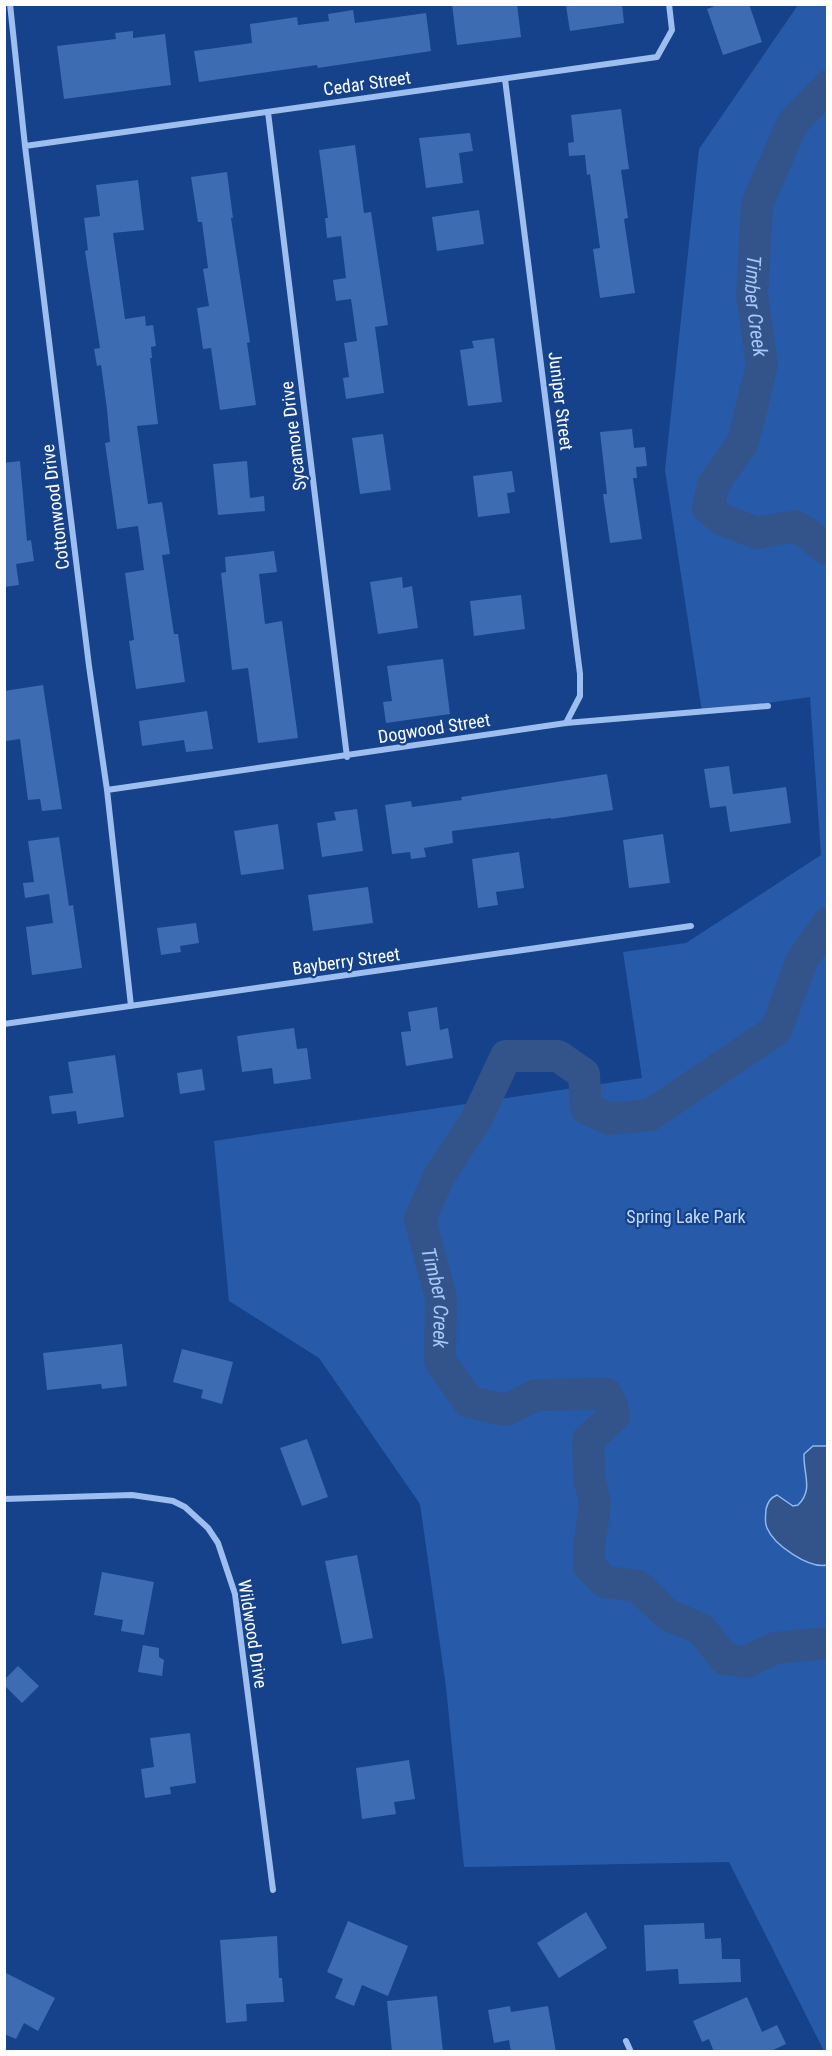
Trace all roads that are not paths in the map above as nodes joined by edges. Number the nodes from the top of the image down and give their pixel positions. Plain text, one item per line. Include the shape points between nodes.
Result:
1 (10, 4) edge
2 (669, 4) edge
3 (506, 79) junction
4 (268, 112) junction
5 (25, 146) junction
6 (768, 706) dead end
7 (566, 723) junction
8 (347, 757) junction
9 (107, 790) junction
10 (691, 926) dead end
11 (131, 1006) junction
12 (4, 1024) edge
13 (4, 1499) edge
14 (273, 1890) dead end
15 (626, 2041) dead end
16 (631, 2052) edge

1 - 5 street, Cottonwood Drive
2 - 3 street, Cedar Street via 672,30 657,57
3 - 4 street, Cedar Street
3 - 7 street, Juniper Street via 580,674 580,696
4 - 5 street, Cedar Street
4 - 8 street, Sycamore Drive
5 - 9 street, Cottonwood Drive
6 - 7 street, Dogwood Street
7 - 8 street, Dogwood Street
8 - 9 street, Dogwood Street
9 - 11 street, Cottonwood Drive
10 - 11 street, Bayberry Street
11 - 12 street, Bayberry Street
13 - 14 street, Wildwood Drive via 132,1495 173,1501 208,1528 218,1543 235,1594
15 - 16 street

